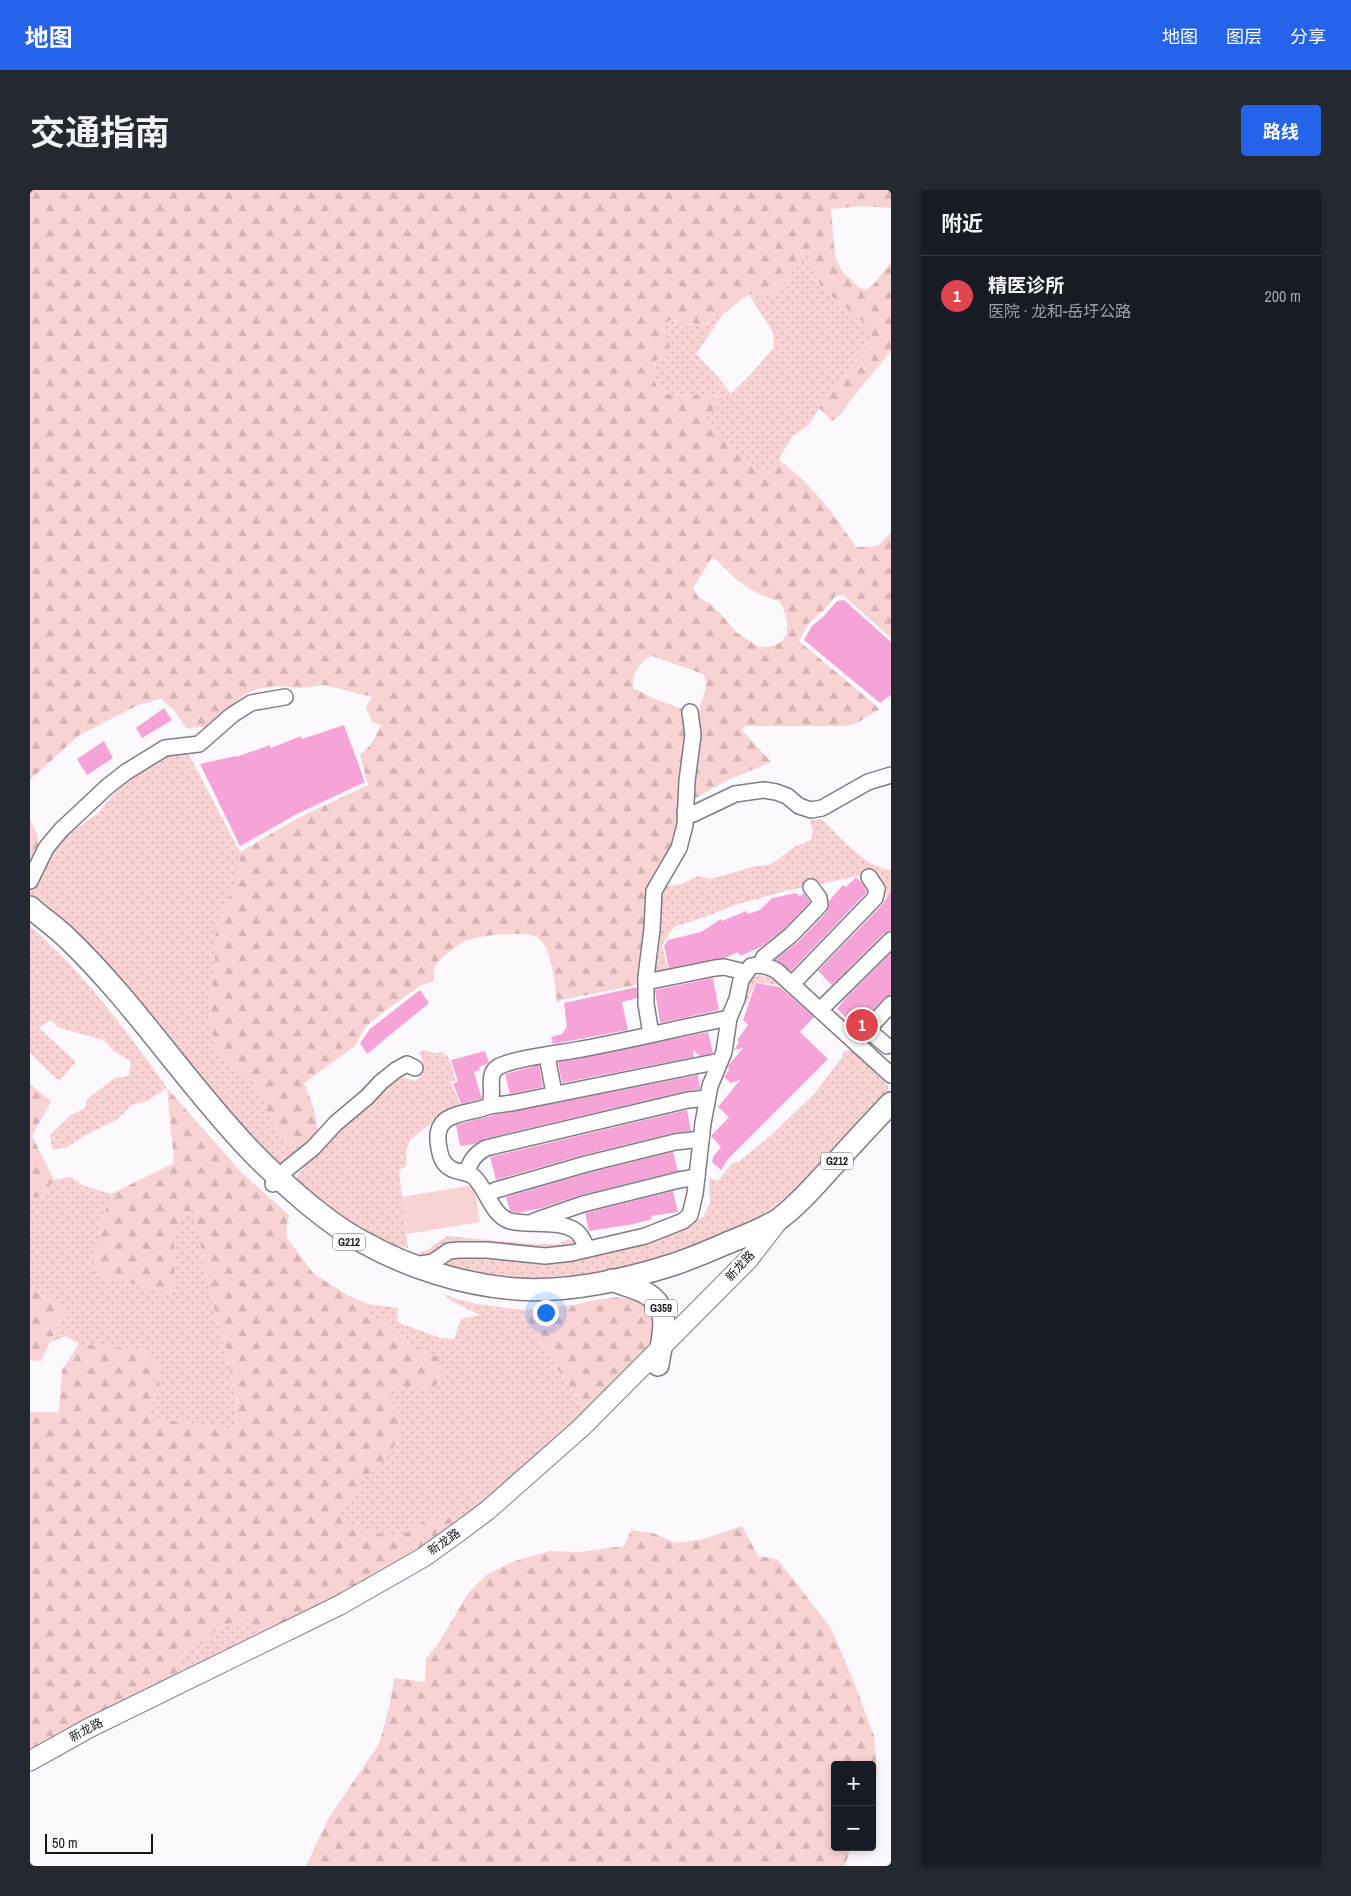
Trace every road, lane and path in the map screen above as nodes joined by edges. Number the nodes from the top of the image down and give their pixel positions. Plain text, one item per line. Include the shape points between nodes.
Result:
1 (285, 698) dead end
2 (690, 712) dead end
3 (891, 775) edge
4 (685, 812) junction
5 (869, 876) dead end
6 (30, 881) edge
7 (811, 887) dead end
8 (30, 907) edge
9 (30, 918) edge
10 (891, 940) edge
11 (760, 965) junction
12 (745, 972) junction
13 (646, 982) junction
14 (792, 984) junction
15 (891, 1004) edge
16 (820, 1010) junction
17 (729, 1018) junction
18 (651, 1034) junction
19 (889, 1040) edge
20 (547, 1056) junction
21 (720, 1061) junction
22 (879, 1065) junction
23 (415, 1068) dead end
24 (891, 1075) edge
25 (554, 1093) junction
26 (707, 1098) junction
27 (891, 1103) edge
28 (489, 1106) junction
29 (891, 1121) edge
30 (702, 1139) junction
31 (467, 1173) junction
32 (697, 1177) junction
33 (276, 1180) junction
34 (487, 1194) junction
35 (530, 1222) junction
36 (783, 1225) junction
37 (764, 1239) junction
38 (587, 1248) junction
39 (409, 1268) junction
40 (618, 1283) junction
41 (659, 1356) junction
42 (30, 1761) edge
43 (30, 1773) edge

1 - 6 street via 251,703 199,744 165,748 126,772 61,830 46,848
2 - 4 street via 693,734
3 - 4 street via 868,782 822,808 811,810 799,806 787,796 764,790 735,794 693,814
4 - 13 street via 679,848 654,891
5 - 14 street via 877,889 875,898
7 - 11 street via 819,898 820,906 764,957
8 - 33 highway, G212 via 66,937 101,974
9 - 33 highway, G212 via 58,941 122,1010 228,1139
10 - 16 street
11 - 12 street via 751,966
11 - 14 street via 770,967
12 - 13 street via 714,968
12 - 17 street
13 - 18 street
14 - 16 street
15 - 19 street via 871,1029 874,1035
16 - 22 street
17 - 18 street
17 - 21 street
18 - 20 street
19 - 22 street
20 - 25 street
20 - 28 street via 497,1067 491,1078 493,1095
21 - 25 street
21 - 26 street
22 - 24 street
23 - 33 street via 408,1064 396,1070
25 - 28 street
26 - 30 street
26 - 31 street via 486,1148 471,1160
27 - 36 highway, G212 via 810,1190
28 - 31 street via 448,1117 439,1129 437,1140 443,1161 448,1167
29 - 36 highway, G212
30 - 32 street
30 - 34 street via 586,1164
31 - 34 street
32 - 35 street via 582,1204
32 - 38 street via 693,1206 683,1221 644,1236
33 - 39 highway, G212 via 310,1215 336,1234 371,1256
34 - 35 street via 508,1221
35 - 38 street via 573,1229
36 - 37 highway, G212
36 - 40 highway, G212 via 764,1228 703,1254
36 - 41 main road, 新龙路 via 746,1277 679,1342
37 - 40 highway, G212 via 681,1272
37 - 41 main road, 新龙路
38 - 39 street via 545,1256 487,1250 449,1251 433,1262
39 - 40 highway, G212 via 428,1280 486,1295 514,1298 584,1295
40 - 41 highway, G359 via 647,1294 661,1307 664,1318
41 - 42 main road, 新龙路 via 521,1482 424,1557 340,1605 106,1719
41 - 43 main road, 新龙路 via 529,1491 427,1568 344,1614 93,1736

